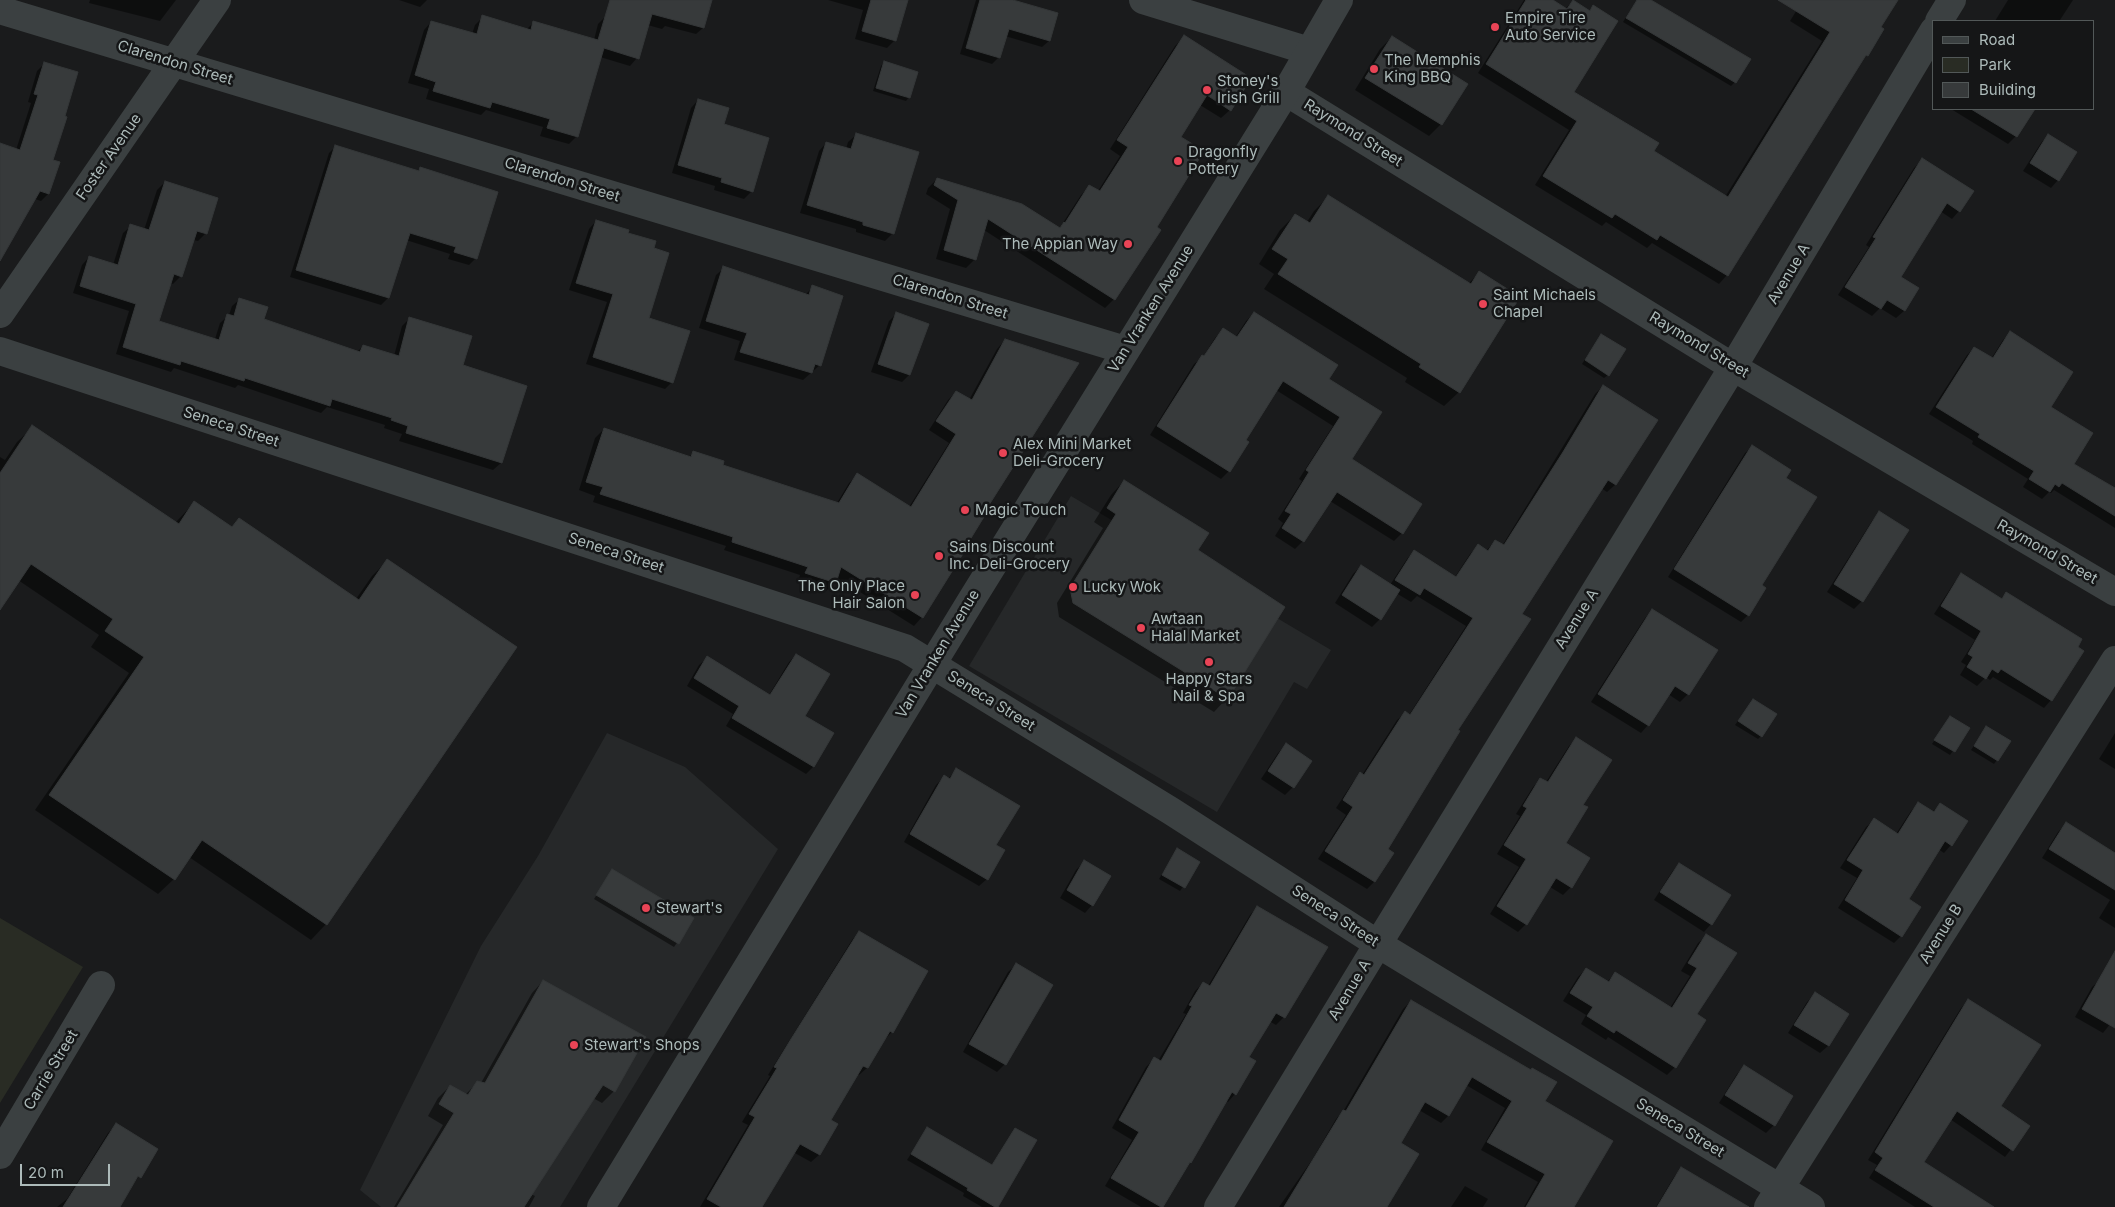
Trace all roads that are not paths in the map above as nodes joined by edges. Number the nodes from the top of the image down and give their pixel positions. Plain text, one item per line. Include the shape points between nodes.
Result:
1 (217, 0) edge
2 (1143, 0) edge
3 (1339, 0) edge
4 (1952, 0) edge
5 (0, 10) edge
6 (1940, 20) edge
7 (1932, 33) edge
8 (1309, 52) junction
9 (174, 62) junction
10 (1286, 92) junction
11 (0, 314) edge
12 (1125, 350) junction
13 (0, 351) edge
14 (1733, 367) junction
15 (2115, 592) edge
16 (2115, 660) edge
17 (932, 664) junction
18 (1378, 944) junction
19 (101, 985) dead end
20 (0, 1155) edge
21 (1773, 1198) edge
22 (601, 1207) edge
23 (1218, 1207) edge
24 (1811, 1207) edge

1 - 9 street, Foster Avenue
2 - 8 street
3 - 8 street, Van Vranken Avenue
4 - 6 street
5 - 9 street, Clarendon Street
7 - 14 street, Avenue A
8 - 10 street, Van Vranken Avenue
9 - 11 street, Foster Avenue
9 - 12 street, Clarendon Street
10 - 12 street, Van Vranken Avenue
10 - 14 street, Raymond Street
12 - 17 street, Van Vranken Avenue
13 - 17 street, Seneca Street via 905,648
14 - 15 street, Raymond Street
14 - 18 street, Avenue A
16 - 21 street, Avenue B
17 - 18 street, Seneca Street via 1171,811
17 - 22 street, Van Vranken Avenue
18 - 21 street, Seneca Street
18 - 23 street, Avenue A
19 - 20 street, Carrie Street
21 - 24 street, Seneca Street

